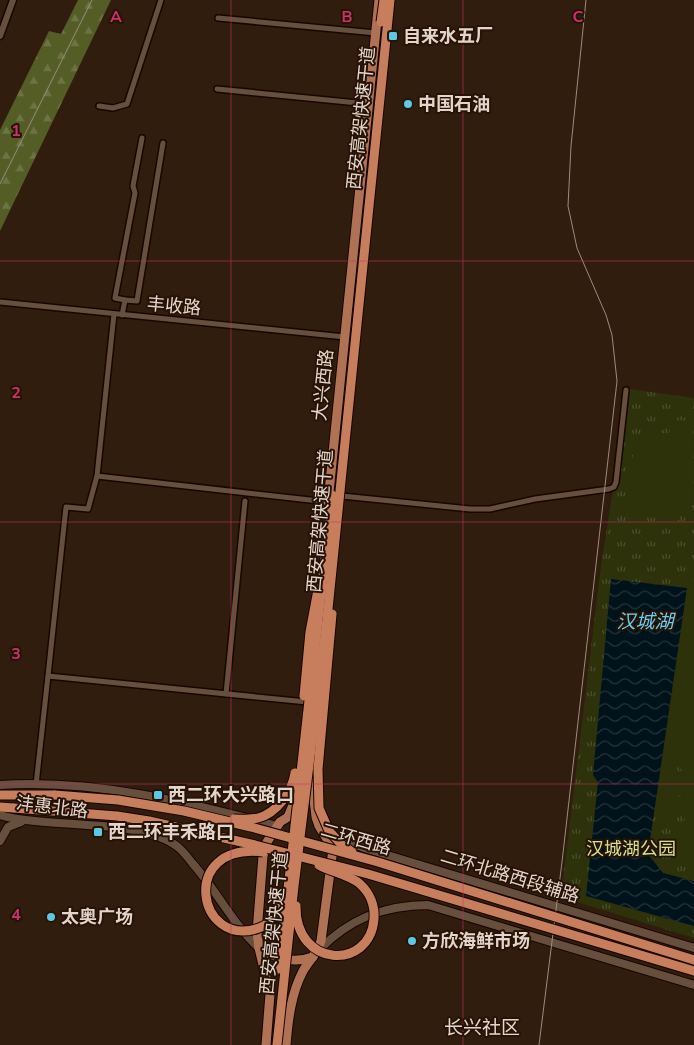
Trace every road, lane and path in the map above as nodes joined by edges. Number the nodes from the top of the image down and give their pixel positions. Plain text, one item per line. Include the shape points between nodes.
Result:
1 (13, 0) edge
2 (162, 0) edge
3 (379, 0) edge
4 (384, 0) edge
5 (392, 0) edge
6 (218, 18) dead end
7 (376, 33) junction
8 (0, 36) edge
9 (217, 89) dead end
10 (368, 104) junction
11 (98, 106) dead end
12 (142, 138) dead end
13 (164, 143) dead end
14 (125, 300) junction
15 (0, 302) edge
16 (114, 314) junction
17 (122, 315) junction
18 (345, 337) junction
19 (626, 390) dead end
20 (97, 476) junction
21 (342, 496) junction
22 (244, 501) dead end
23 (328, 502) junction
24 (330, 551) junction
25 (48, 676) junction
26 (226, 694) junction
27 (307, 702) junction
28 (0, 785) edge
29 (36, 785) junction
30 (0, 795) edge
31 (0, 807) edge
32 (184, 811) junction
33 (0, 815) edge
34 (31, 821) junction
35 (277, 826) junction
36 (319, 826) junction
37 (0, 841) edge
38 (299, 856) junction
39 (378, 862) junction
40 (288, 878) junction
41 (294, 886) junction
42 (259, 948) junction
43 (694, 948) edge
44 (316, 954) junction
45 (694, 960) edge
46 (694, 971) edge
47 (694, 985) edge
48 (266, 1045) edge
49 (271, 1045) edge
50 (277, 1045) edge
51 (286, 1045) edge

1 - 8 street
2 - 11 street via 127,104 113,108
3 - 7 main road, 大兴西路
4 - 24 highway, 西安高架快速干道, bridge
5 - 21 main road, 大兴西路
5 - 24 highway, 西安高架快速干道, bridge
6 - 7 street
7 - 10 main road, 大兴西路
9 - 10 street
10 - 18 main road, 大兴西路
12 - 14 street via 115,298
13 - 14 street via 136,301
14 - 17 street
15 - 16 street, 丰收路
16 - 17 street, 丰收路
16 - 20 street
17 - 18 street, 丰收路
18 - 23 main road, 大兴西路
19 - 21 street via 616,482 609,489 470,510
20 - 23 street
20 - 25 street via 88,509 66,507
21 - 36 main road, 大兴西路 via 313,790
22 - 26 street
23 - 27 main road, 大兴西路
24 - 32 highway, bridge via 310,632 294,778 289,790 280,804 256,818 225,819
24 - 39 highway, bridge via 332,632 318,769 319,808 328,830 342,845
24 - 40 highway, 西安高架快速干道, bridge
24 - 41 highway, 西安高架快速干道, bridge
25 - 26 street
25 - 29 street
26 - 27 street
27 - 35 main road, 大兴西路 via 296,804
28 - 29 main road, 沣惠北路
29 - 35 main road, 沣惠北路 via 110,789 173,800
30 - 32 highway, 二环西路, bridge via 118,800
31 - 38 highway, 二环西路, bridge via 149,820
32 - 39 highway, 二环西路, bridge
33 - 34 main road, 沣惠北路
34 - 37 main road via 8,827
34 - 42 main road, 沣惠北路 via 122,829 159,836 179,848
35 - 36 main road via 294,821
35 - 42 main road, 大兴西路 via 266,842 263,856
36 - 43 main road, 二环北路西段辅路 via 351,844
36 - 44 main road via 333,848
38 - 40 highway, bridge via 248,850 225,857 208,875 204,889 206,901 223,925 241,930 257,929 280,909
38 - 41 highway, bridge via 353,880 366,892 374,915 366,942 351,952 337,955 319,952 312,947 297,924
38 - 46 highway, 二环西路, bridge
39 - 45 highway, 二环西路, bridge
40 - 49 highway, 西安高架快速干道, bridge
41 - 50 highway, 西安高架快速干道, bridge
42 - 44 main road via 273,958 299,962
42 - 48 main road, 大兴西路 via 270,994
44 - 47 main road via 334,934 352,922 407,906 428,906
44 - 51 main road via 304,970 293,995

